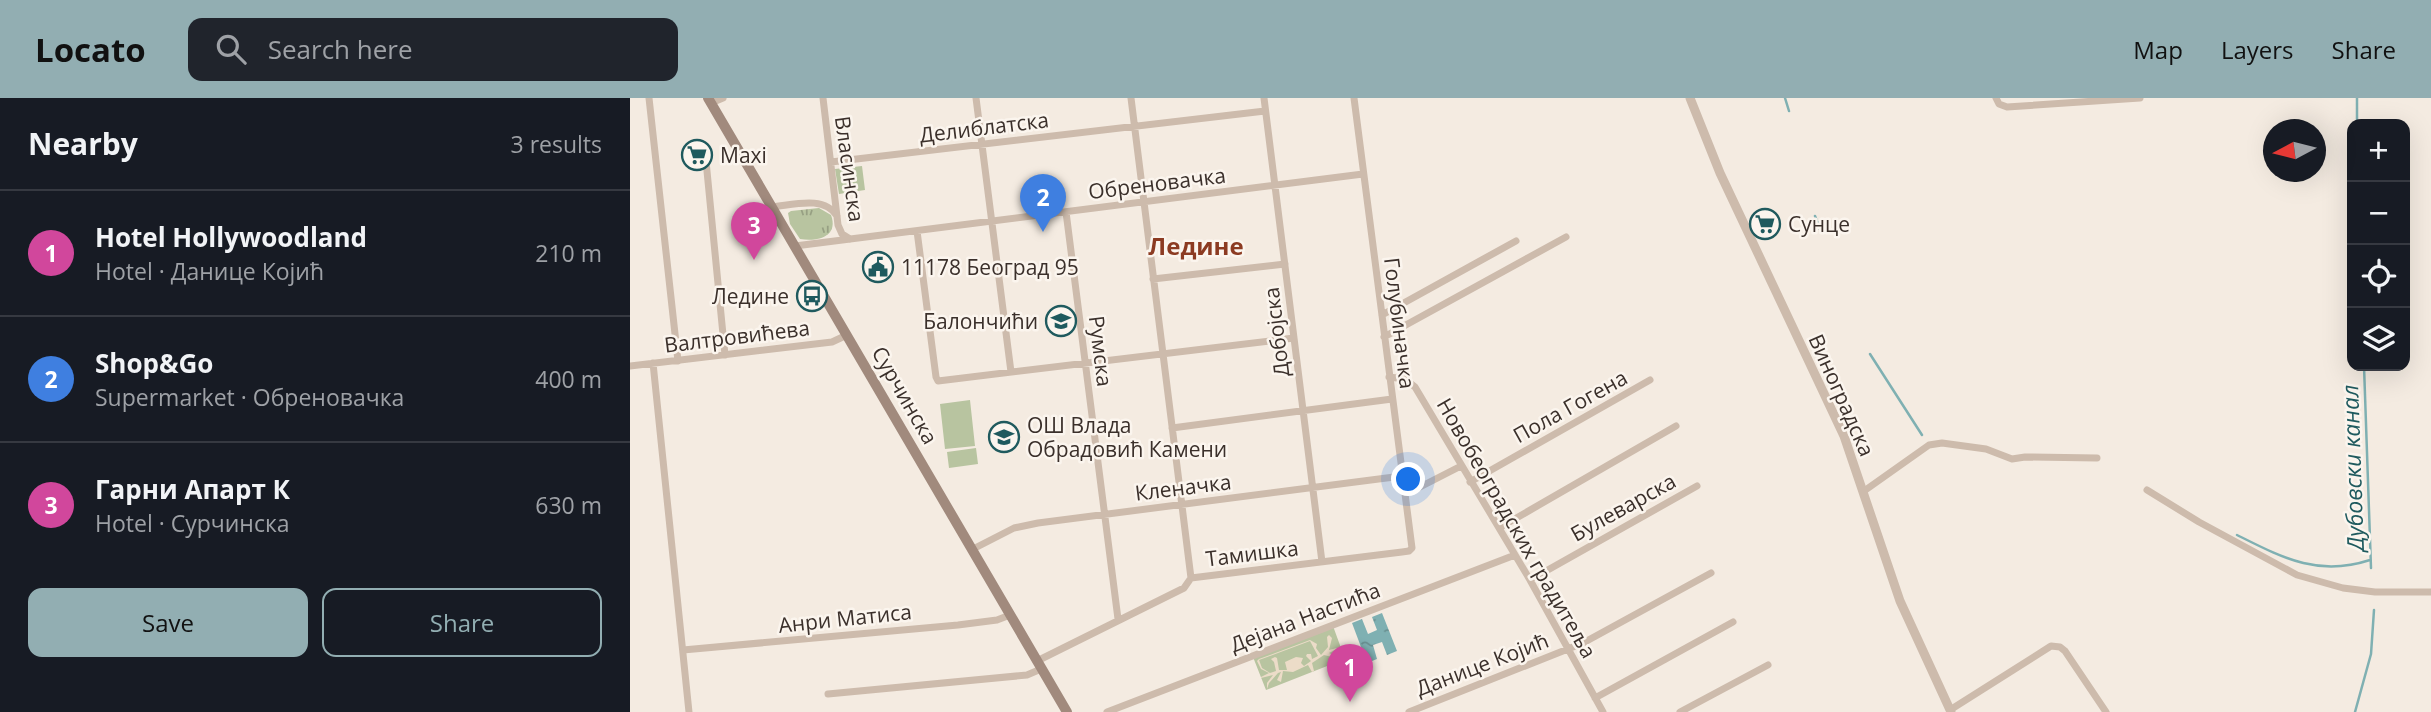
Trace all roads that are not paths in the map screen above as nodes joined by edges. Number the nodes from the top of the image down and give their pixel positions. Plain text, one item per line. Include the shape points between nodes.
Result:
1 (649, 98) edge
2 (723, 98) edge
3 (823, 98) edge
4 (976, 98) edge
5 (1130, 98) edge
6 (1264, 98) edge
7 (1354, 98) edge
8 (1690, 98) edge
9 (1996, 98) edge
10 (2140, 98) edge
11 (709, 101) edge
12 (1265, 111) junction
13 (1134, 126) junction
14 (982, 145) junction
15 (706, 161) dead end
16 (831, 162) junction
17 (1363, 174) junction
18 (834, 185) junction
19 (1275, 186) junction
20 (818, 203) junction
21 (1143, 203) junction
22 (772, 207) junction
23 (1066, 212) junction
24 (837, 216) junction
25 (992, 221) junction
26 (838, 225) junction
27 (917, 231) junction
28 (1566, 237) dead end
29 (850, 239) junction
30 (830, 241) junction
31 (1516, 241) dead end
32 (795, 246) junction
33 (1285, 264) junction
34 (1153, 279) junction
35 (1382, 314) junction
36 (847, 335) junction
37 (1384, 337) junction
38 (1294, 338) junction
39 (1163, 354) junction
40 (725, 355) junction
41 (678, 361) junction
42 (653, 363) junction
43 (1085, 363) junction
44 (630, 366) edge
45 (1011, 372) junction
46 (1390, 377) junction
47 (1650, 380) dead end
48 (1392, 399) junction
49 (1303, 411) junction
50 (1676, 426) dead end
51 (1172, 428) junction
52 (2097, 458) dead end
53 (1461, 466) junction
54 (1402, 476) junction
55 (1470, 482) junction
56 (1697, 486) dead end
57 (1312, 488) junction
58 (2147, 490) dead end
59 (1405, 491) junction
60 (1864, 491) junction
61 (1182, 504) junction
62 (1104, 514) junction
63 (1499, 527) junction
64 (973, 549) junction
65 (1409, 551) joint
66 (1515, 555) junction
67 (1322, 562) junction
68 (1712, 573) dead end
69 (1191, 578) junction
70 (1530, 580) junction
71 (2431, 592) edge
72 (1010, 614) junction
73 (1118, 619) junction
74 (1732, 622) dead end
75 (1568, 649) junction
76 (683, 650) junction
77 (1039, 665) junction
78 (1768, 665) dead end
79 (828, 694) dead end
80 (1595, 698) junction
81 (1950, 711) edge
82 (689, 712) edge
83 (1067, 712) edge
84 (1107, 712) edge
85 (1409, 712) edge
86 (1603, 712) edge
87 (1680, 712) edge
88 (2106, 712) edge

1 - 41 street
2 - 11 street
3 - 16 street, Власинска
4 - 14 street
5 - 13 street
6 - 12 street, Добојска
7 - 17 street, Голубиначка
8 - 60 street, Виноградска via 1730,196 1830,403
9 - 10 street via 2007,107
11 - 22 main road, Сурчинска
12 - 13 street, Делиблатска
12 - 19 street, Добојска
13 - 14 street, Делиблатска
13 - 21 street
14 - 16 street, Делиблатска
14 - 25 street
15 - 40 street
16 - 18 street, Власинска
17 - 19 street, Обреновачка
17 - 35 street, Голубиначка
18 - 20 street via 829,197
18 - 24 street, Власинска
19 - 21 street, Обреновачка
19 - 33 street, Добојска
20 - 22 street
20 - 24 street
21 - 23 street, Обреновачка
21 - 34 street
22 - 32 main road, Сурчинска
23 - 25 street, Обреновачка
23 - 43 street, Румска
24 - 26 street, Власинска
25 - 27 street, Обреновачка
25 - 45 street
26 - 29 street, Власинска
26 - 30 street
27 - 29 street, Обреновачка
27 - 45 street via 937,380
28 - 37 street
29 - 30 street, Обреновачка
30 - 32 street, Обреновачка
31 - 35 street
32 - 36 main road, Сурчинска
33 - 34 street
33 - 38 street, Добојска
34 - 39 street
35 - 37 street, Голубиначка
36 - 40 street, Валтровићева via 832,342
36 - 64 main road, Сурчинска
37 - 46 street, Голубиначка
38 - 39 street
38 - 49 street, Добојска
39 - 43 street
39 - 51 street
40 - 41 street, Валтровићева
41 - 42 street, Валтровићева
42 - 44 street, Валтровићева
42 - 76 street
43 - 45 street
43 - 62 street, Румска
46 - 48 street, Голубиначка
46 - 53 street, Новобеоградских градитеља via 1413,384
47 - 55 street, Пола Гогена
48 - 49 street
48 - 54 street, Голубиначка
49 - 51 street
49 - 57 street, Добојска
50 - 63 street
51 - 61 street
52 - 60 street via 2012,459 1986,449 1942,443 1929,445
53 - 55 street, Новобеоградских градитеља
53 - 59 street
54 - 57 street, Кленачка
54 - 59 street, Голубиначка
55 - 63 street, Новобеоградских градитеља
56 - 70 street, Булеварска
57 - 61 street, Кленачка
57 - 67 street, Добојска
58 - 71 street via 2297,575 2343,589
59 - 65 street, Голубиначка via 1412,542
60 - 81 street, Виноградска via 1900,601
61 - 62 street, Кленачка
61 - 69 street
62 - 64 street, Кленачка via 1014,528
62 - 73 street, Румска
63 - 66 street, Новобеоградских градитеља
64 - 72 main road, Сурчинска
65 - 67 street, Тамишка
66 - 70 street, Новобеоградских градитеља
66 - 84 street, Дејана Настића
67 - 69 street, Тамишка
68 - 75 street, Данице Којић
69 - 73 street, Тамишка via 1184,588
70 - 75 street, Новобеоградских градитеља
72 - 76 street, Анри Матиса via 958,625
72 - 77 main road, Сурчинска
73 - 77 street, Тамишка
74 - 80 street
75 - 80 street, Новобеоградских градитеља
75 - 85 street, Данице Којић
76 - 82 street
77 - 79 street, Тамишка via 1027,675
77 - 83 main road, Сурчинска
78 - 87 street
80 - 86 street, Новобеоградских градитеља
81 - 88 street via 2056,646 2067,653

